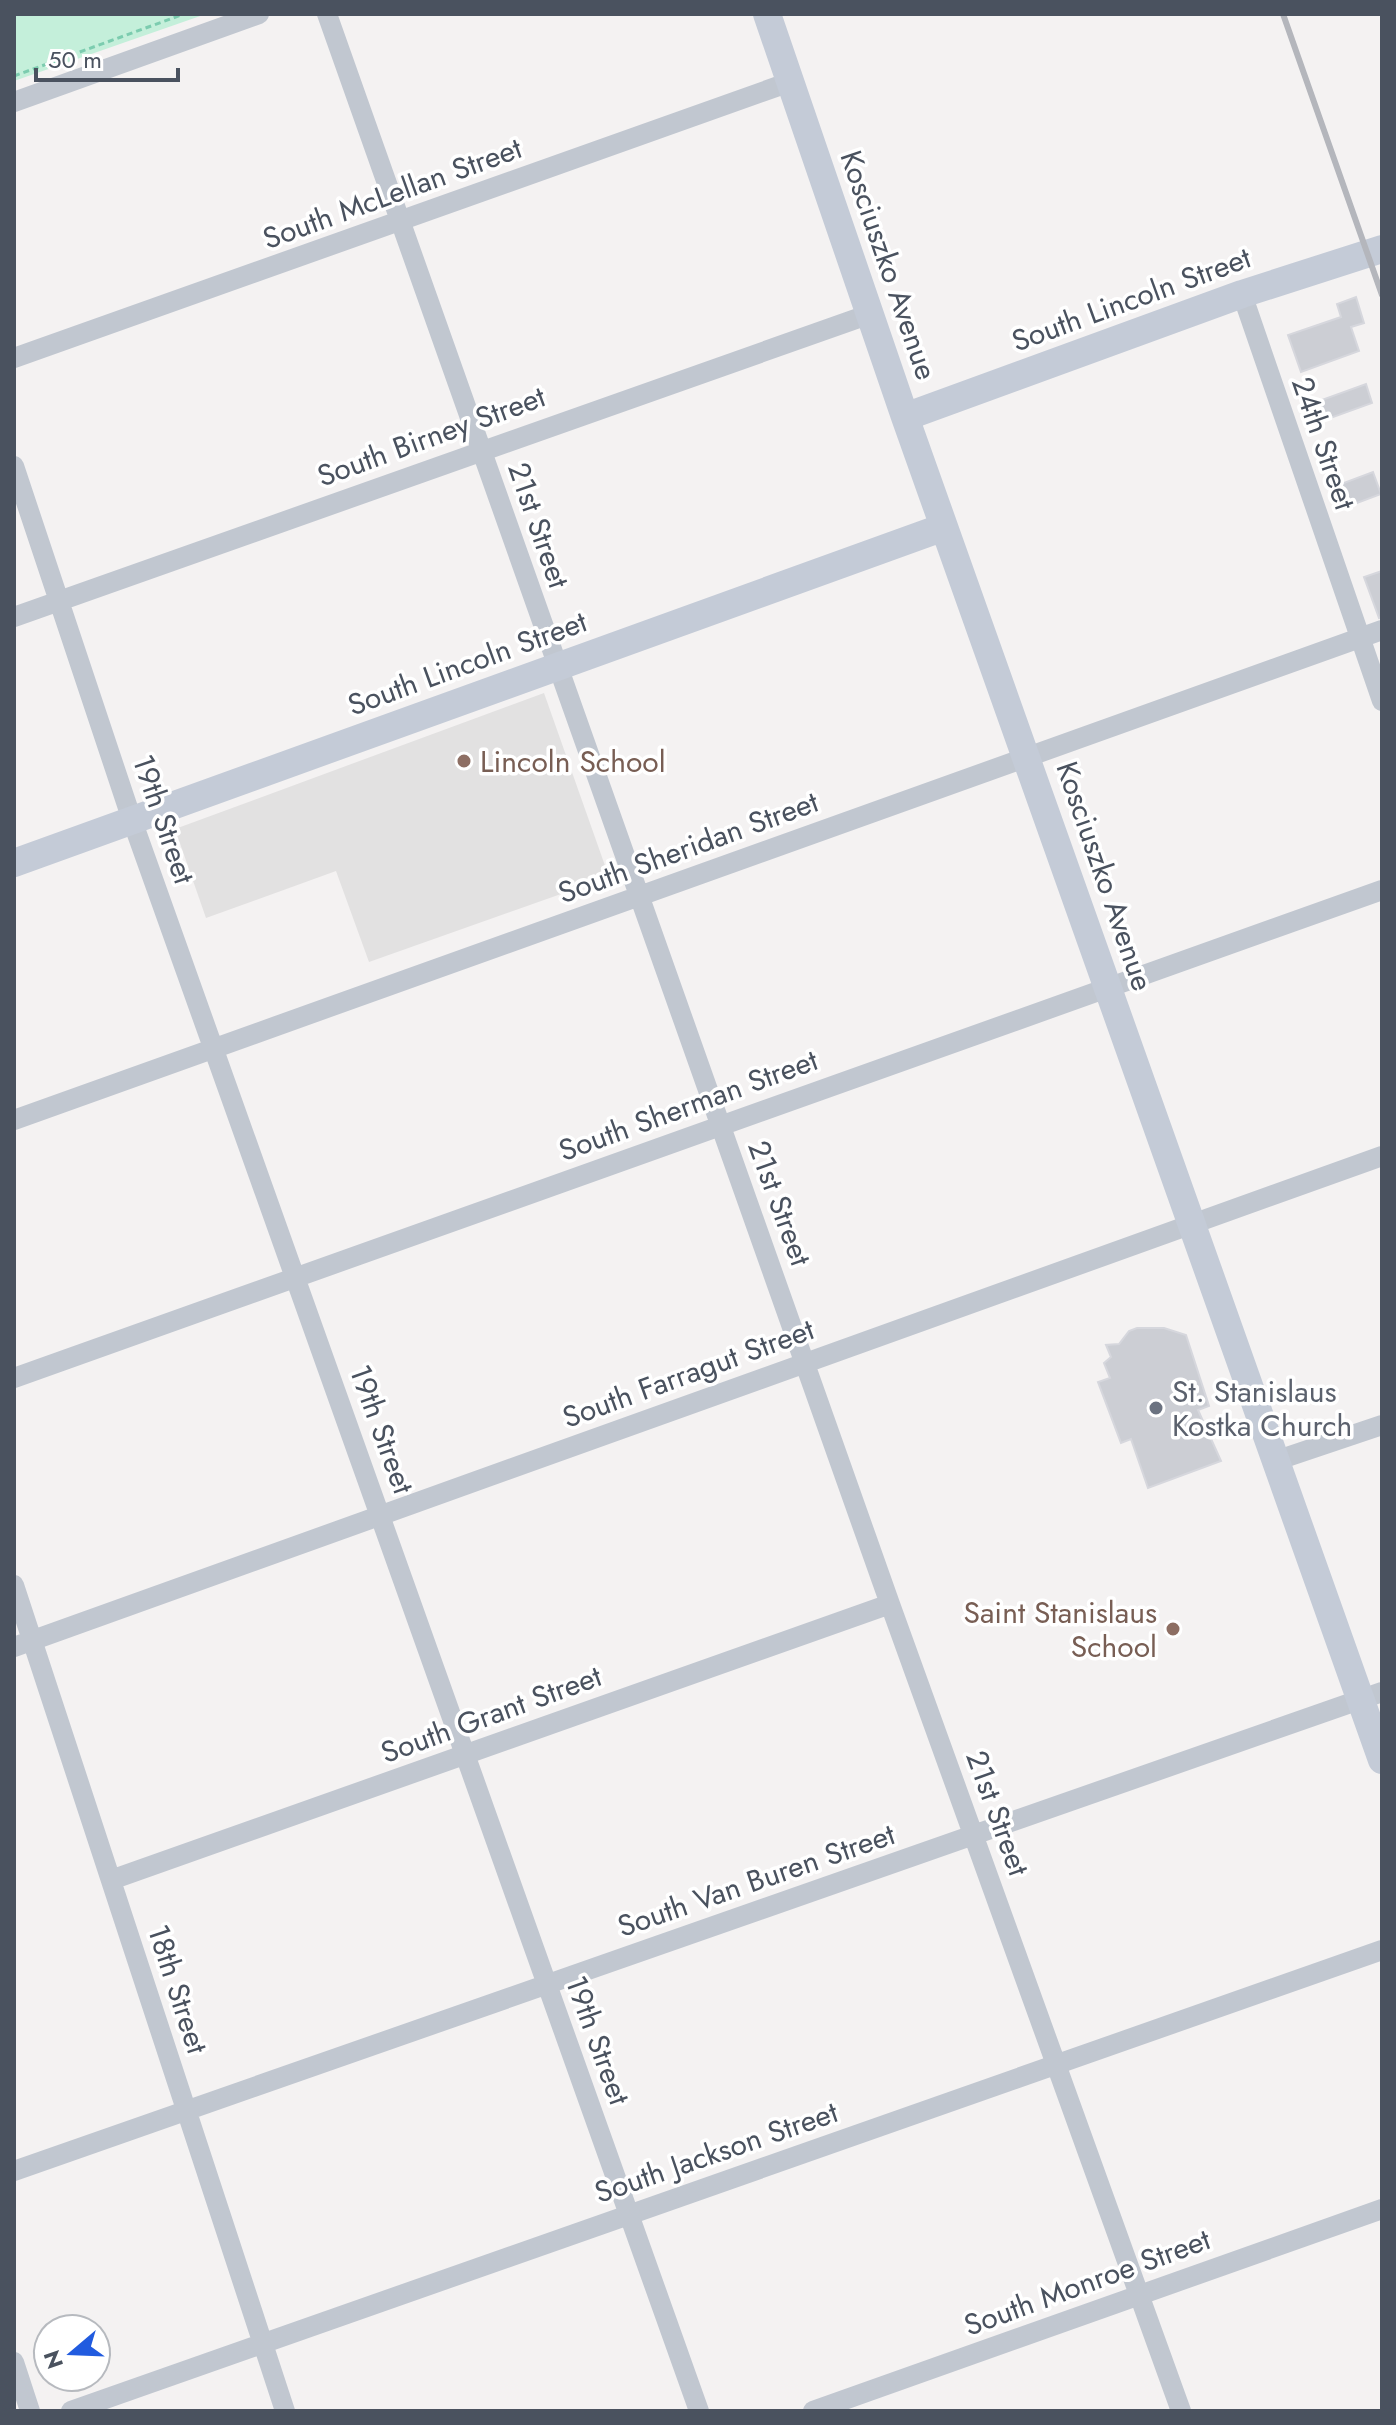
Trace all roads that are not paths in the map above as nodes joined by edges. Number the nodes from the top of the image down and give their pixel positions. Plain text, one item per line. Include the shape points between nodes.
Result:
1 (259, 14) edge
2 (327, 14) edge
3 (767, 14) edge
4 (790, 82) junction
5 (14, 102) edge
6 (403, 221) junction
7 (1382, 249) edge
8 (1242, 294) junction
9 (870, 314) junction
10 (14, 358) edge
11 (905, 417) junction
12 (481, 450) junction
13 (14, 466) edge
14 (944, 527) junction
15 (57, 602) junction
16 (14, 617) edge
17 (1382, 630) edge
18 (1360, 638) junction
19 (557, 667) junction
20 (1382, 701) edge
21 (1026, 757) junction
22 (132, 820) junction
23 (14, 863) edge
24 (1382, 890) edge
25 (639, 897) junction
26 (1107, 987) junction
27 (214, 1048) junction
28 (14, 1120) edge
29 (721, 1125) junction
30 (1382, 1156) edge
31 (1194, 1222) junction
32 (296, 1278) junction
33 (806, 1363) junction
34 (14, 1378) edge
35 (1382, 1425) edge
36 (1278, 1460) junction
37 (382, 1516) junction
38 (14, 1585) edge
39 (890, 1604) junction
40 (23, 1644) edge
41 (1372, 1696) edge
42 (466, 1754) junction
43 (1382, 1760) edge
44 (974, 1835) junction
45 (111, 1880) junction
46 (1382, 1950) edge
47 (547, 1986) junction
48 (1057, 2063) junction
49 (187, 2112) junction
50 (14, 2171) edge
51 (1382, 2209) edge
52 (629, 2214) junction
53 (1139, 2295) junction
54 (264, 2344) junction
55 (14, 2362) edge
56 (30, 2411) edge
57 (71, 2411) edge
58 (285, 2411) edge
59 (699, 2411) edge
60 (813, 2411) edge
61 (1181, 2411) edge

1 - 5 street
2 - 6 street, 21st Street
3 - 4 main road, Kosciuszko Avenue
4 - 6 street, South McLellan Street
4 - 9 main road, Kosciuszko Avenue
6 - 10 street, South McLellan Street
6 - 12 street, 21st Street
7 - 8 main road, South Lincoln Street
8 - 11 main road, South Lincoln Street
8 - 18 street, 24th Street
9 - 11 main road, Kosciuszko Avenue
9 - 12 street, South Birney Street
11 - 14 main road, Kosciuszko Avenue
12 - 15 street, South Birney Street
12 - 19 street, 21st Street
13 - 15 street, 19th Street
14 - 19 main road, South Lincoln Street
14 - 21 main road, Kosciuszko Avenue
15 - 16 street, South Birney Street
15 - 22 street, 19th Street
17 - 18 street, South Sheridan Street
18 - 20 street, 24th Street
18 - 21 street, South Sheridan Street
19 - 22 main road, South Lincoln Street
19 - 25 street, 21st Street
21 - 25 street, South Sheridan Street
21 - 26 main road, Kosciuszko Avenue
22 - 23 main road, South Lincoln Street
22 - 27 street, 19th Street
24 - 26 street, South Sherman Street
25 - 27 street, South Sheridan Street
25 - 29 street, 21st Street
26 - 29 street, South Sherman Street
26 - 31 main road, Kosciuszko Avenue
27 - 28 street, South Sheridan Street
27 - 32 street, 19th Street
29 - 32 street, South Sherman Street
29 - 33 street, 21st Street
30 - 31 street, South Farragut Street
31 - 33 street, South Farragut Street
31 - 36 main road, Kosciuszko Avenue
32 - 34 street, South Sherman Street
32 - 37 street, 19th Street
33 - 37 street, South Farragut Street
33 - 39 street, 21st Street
35 - 36 street
36 - 41 main road, Kosciuszko Avenue
37 - 40 street, South Farragut Street
37 - 42 street, 19th Street
38 - 40 street, 18th Street
39 - 42 street, South Grant Street
39 - 44 street, 21st Street
40 - 45 street, 18th Street
41 - 43 main road, Kosciuszko Avenue
41 - 44 street, South Van Buren Street
42 - 45 street, South Grant Street
42 - 47 street, 19th Street
44 - 47 street, South Van Buren Street
44 - 48 street, 21st Street
45 - 49 street, 18th Street
46 - 48 street, South Jackson Street
47 - 49 street, South Van Buren Street
47 - 52 street, 19th Street
48 - 52 street, South Jackson Street
48 - 53 street, 21st Street
49 - 50 street, South Van Buren Street
49 - 54 street, 18th Street
51 - 53 street, South Monroe Street
52 - 54 street, South Jackson Street
52 - 59 street, 19th Street
53 - 60 street, South Monroe Street
53 - 61 street, 21st Street
54 - 57 street, South Jackson Street
54 - 58 street, 18th Street
55 - 56 street

